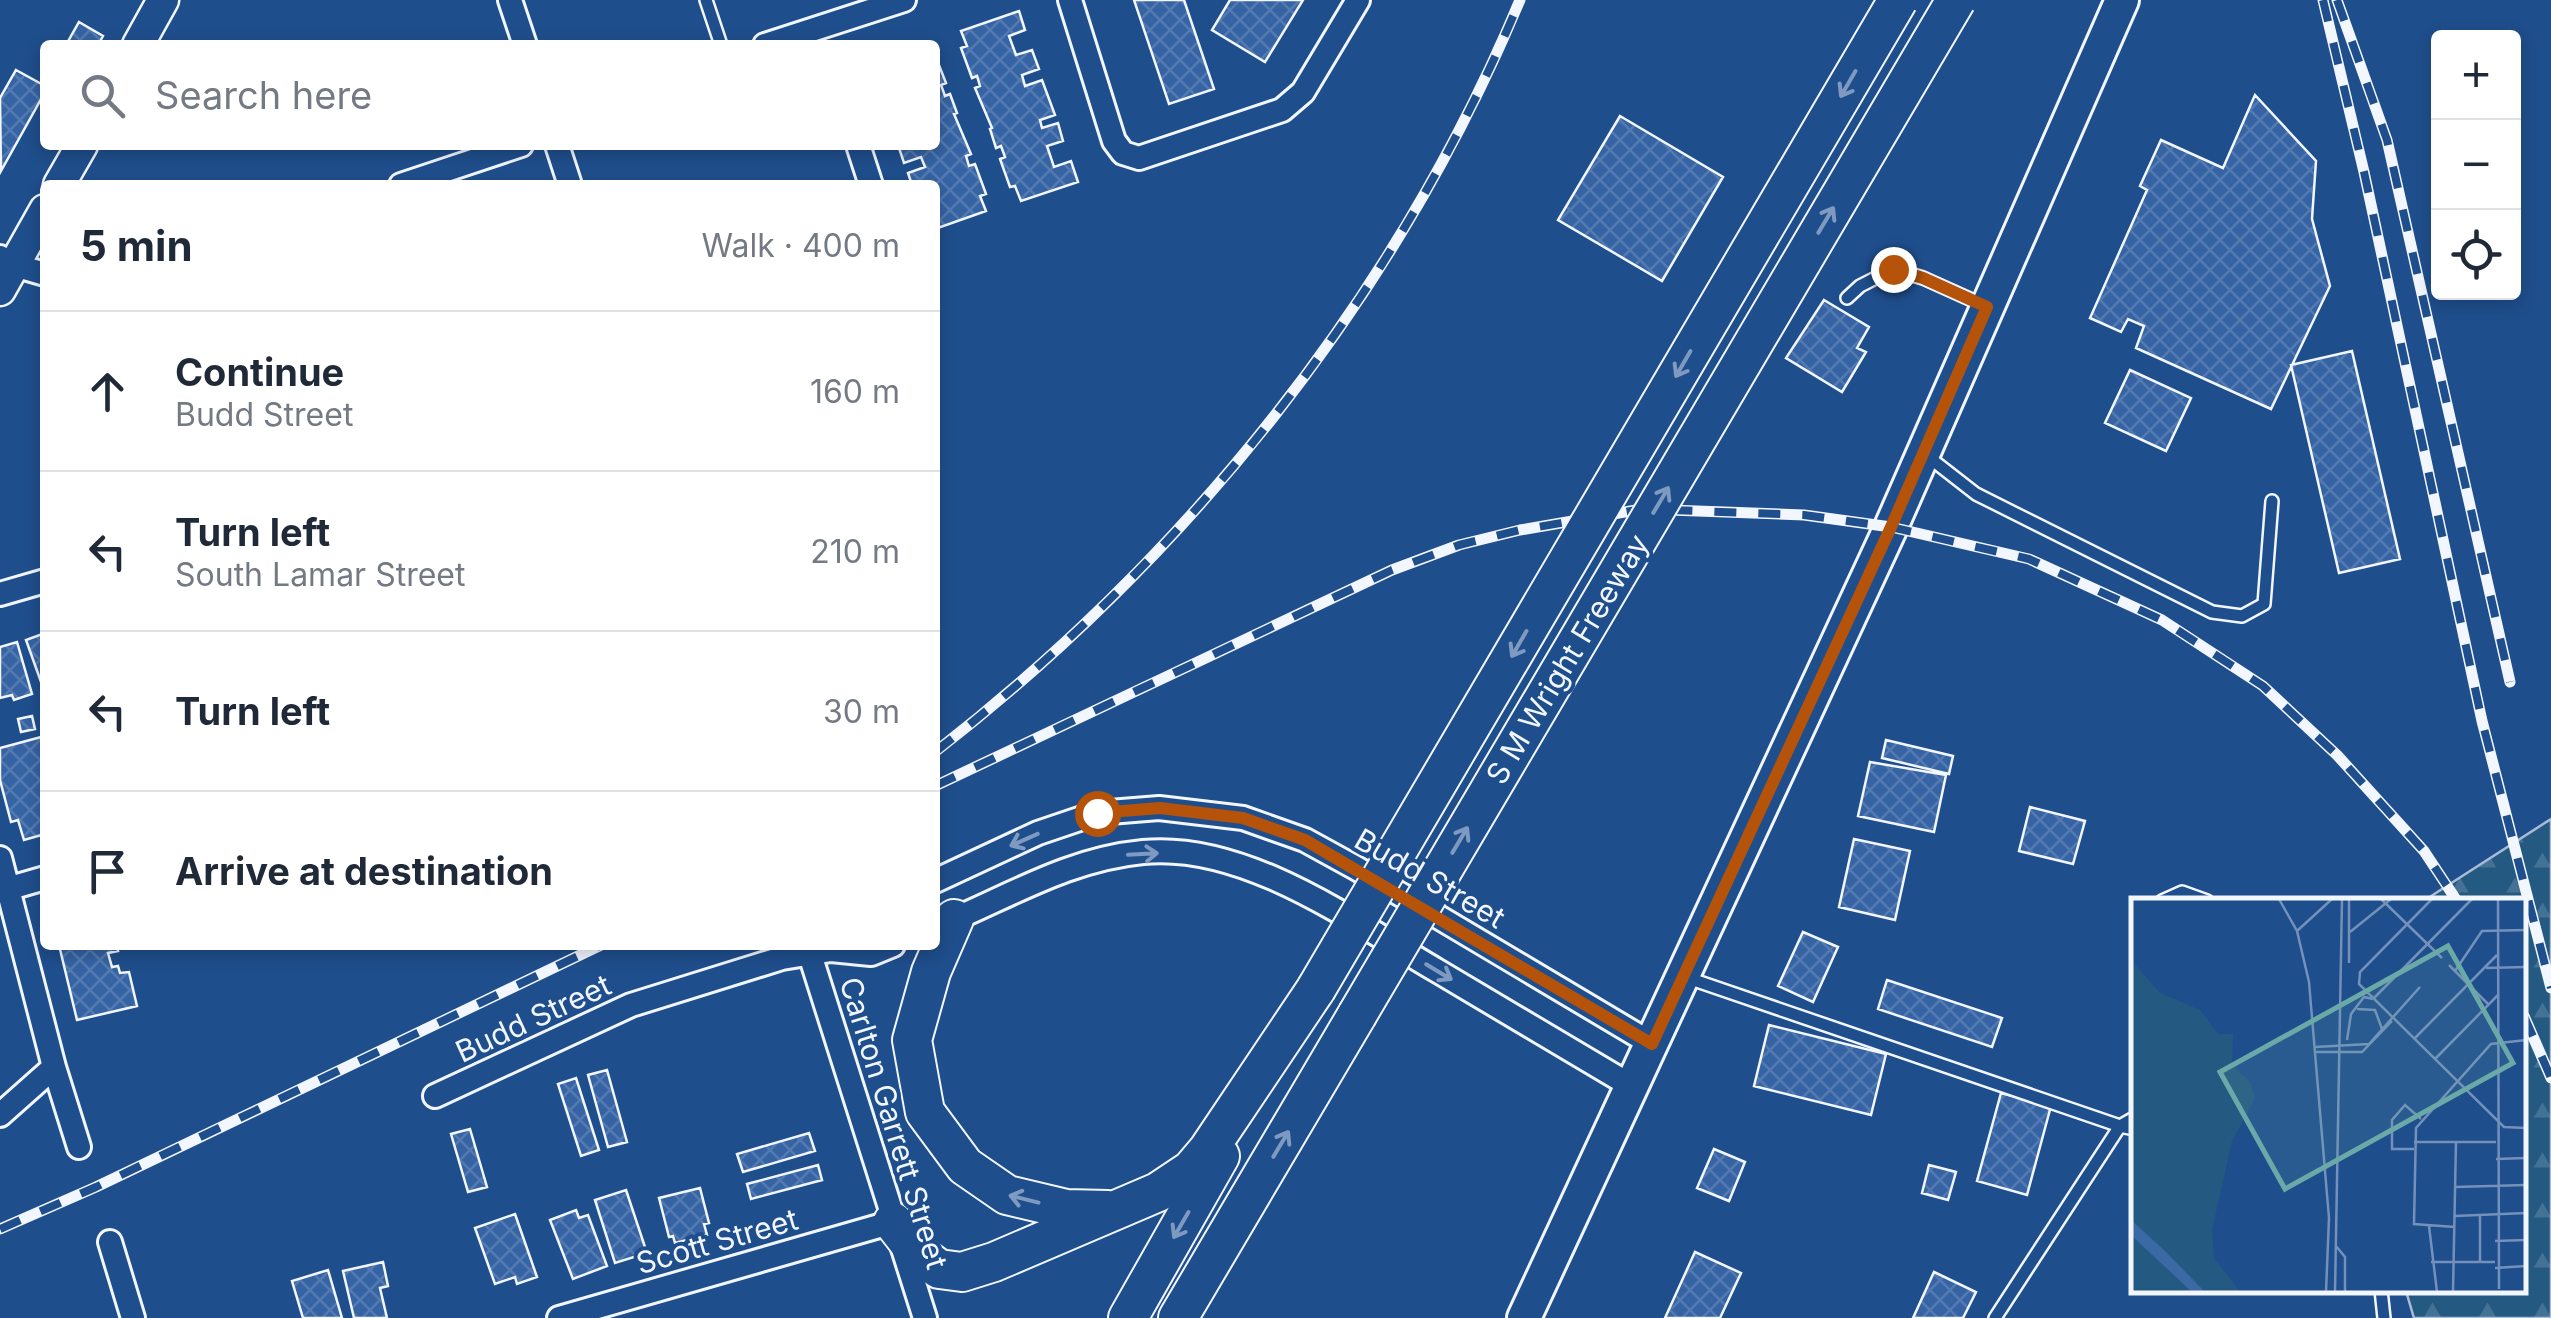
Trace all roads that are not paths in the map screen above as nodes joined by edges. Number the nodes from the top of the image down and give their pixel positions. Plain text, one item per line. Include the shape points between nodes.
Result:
1 (163, 0) edge
2 (510, 0) edge
3 (706, 0) edge
4 (904, 0) edge
5 (1070, 0) edge
6 (1358, 0) edge
7 (1898, 0) edge
8 (1956, 0) edge
9 (2122, 0) edge
10 (825, 36) edge
11 (141, 40) edge
12 (522, 40) edge
13 (719, 40) edge
14 (799, 40) edge
15 (79, 150) edge
16 (506, 150) edge
17 (559, 150) edge
18 (860, 150) edge
19 (62, 180) edge
20 (416, 180) edge
21 (568, 180) edge
22 (869, 180) edge
23 (40, 218) edge
24 (5, 271) edge
25 (40, 274) edge
26 (1847, 298) dead end
27 (1987, 307) junction
28 (1923, 452) junction
29 (2272, 501) dead end
30 (40, 582) edge
31 (0, 594) edge
32 (0, 858) edge
33 (40, 879) edge
34 (940, 879) edge
35 (4, 890) edge
36 (2167, 898) edge
37 (2200, 898) edge
38 (944, 923) edge
39 (813, 950) edge
40 (822, 950) edge
41 (838, 950) edge
42 (881, 950) edge
43 (937, 950) edge
44 (1684, 976) junction
45 (1316, 989) junction
46 (1652, 1044) junction
47 (54, 1067) junction
48 (1633, 1087) junction
49 (435, 1096) dead end
50 (0, 1115) edge
51 (2127, 1128) edge
52 (79, 1147) dead end
53 (1120, 1210) junction
54 (893, 1222) junction
55 (110, 1242) dead end
56 (2381, 1293) edge
57 (134, 1318) edge
58 (559, 1318) edge
59 (925, 1318) edge
60 (1128, 1318) edge
61 (1178, 1318) edge
62 (1524, 1318) edge
63 (1995, 1318) edge
64 (2384, 1318) edge

1 - 11 street
2 - 12 street
3 - 13 lane
4 - 10 street
5 - 6 street via 1114,140 1123,154 1139,158 1282,110 1303,92
7 -> 45 main road, S M Wright Freeway, bridge
61 -> 8 main road, S M Wright Freeway, bridge
9 - 27 main road
10 - 14 street
15 - 19 street
16 - 20 street
17 - 21 street
18 - 22 street
23 - 24 street
24 - 25 street
26 - 27 lane via 1893,269
27 - 28 main road
28 - 29 lane via 1976,494 2212,612 2242,616 2264,604
28 - 44 main road
30 - 31 street
32 - 35 street
33 - 35 street
46 -> 34 street, Budd Street via 1356,868 1243,818 1160,808 1097,813
35 - 47 street
36 - 37 lane via 2182,892
38 -> 48 street via 1089,860 1146,851 1212,857 1284,881
39 - 49 street, Budd Street via 631,1005
40 - 54 street, Carlton Garrett Street
41 - 42 street, Budd Street
53 -> 43 main road via 1066,1209 1007,1195 964,1166 925,1112 912,1040
44 - 46 main road
44 - 51 lane
45 - 53 main road via 1191,1170
45 -> 60 main road, S M Wright Freeway
46 - 48 main road
47 - 50 street
47 - 52 street
48 - 62 main road
51 - 63 lane
53 - 54 main road via 962,1272 939,1269
54 - 58 street, Scott Street
54 - 59 street, Carlton Garrett Street
55 - 57 street
56 - 64 lane

